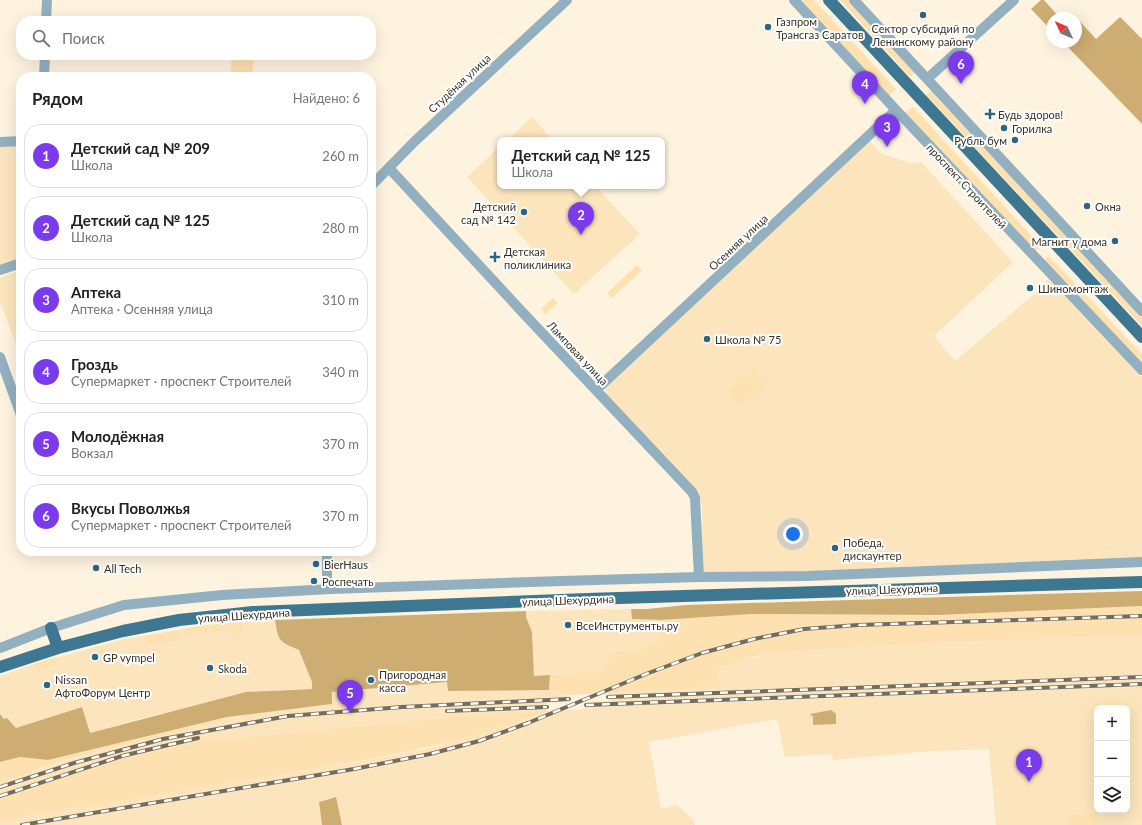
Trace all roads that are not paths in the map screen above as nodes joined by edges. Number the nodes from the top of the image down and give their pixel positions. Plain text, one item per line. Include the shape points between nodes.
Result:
1 (47, 0) edge
2 (567, 0) edge
3 (794, 0) edge
4 (830, 0) edge
5 (854, 0) edge
6 (1014, 0) edge
7 (46, 16) edge
8 (45, 60) edge
9 (44, 72) edge
10 (927, 79) junction
11 (896, 110) junction
12 (16, 141) edge
13 (0, 142) edge
14 (389, 168) junction
15 (376, 181) edge
16 (16, 265) edge
17 (0, 270) edge
18 (1142, 311) edge
19 (1142, 337) edge
20 (0, 357) edge
21 (1142, 370) edge
22 (596, 390) junction
23 (16, 401) edge
24 (327, 556) edge
25 (1142, 562) edge
26 (699, 577) junction
27 (1142, 582) edge
28 (327, 589) junction
29 (51, 628) junction
30 (0, 648) edge
31 (58, 648) junction
32 (0, 667) edge

1 - 7 street
2 - 14 street, Студёная улица
3 - 11 street, проспект Строителей
4 - 19 main road
5 - 10 street
6 - 10 street
8 - 9 street
10 - 18 street
11 - 21 street, проспект Строителей
11 - 22 street, Осенняя улица
12 - 13 street
14 - 15 street, Студёная улица
14 - 22 street, Ламповая улица
16 - 17 street
20 - 23 street
22 - 26 street, Ламповая улица via 692,492 695,498
24 - 28 street
25 - 26 street via 814,576
26 - 28 street
27 - 31 main road, улица Шехурдина via 595,598 253,612 179,620
28 - 29 street via 222,595 124,605
29 - 30 street
29 - 31 main road
31 - 32 main road, улица Шехурдина

